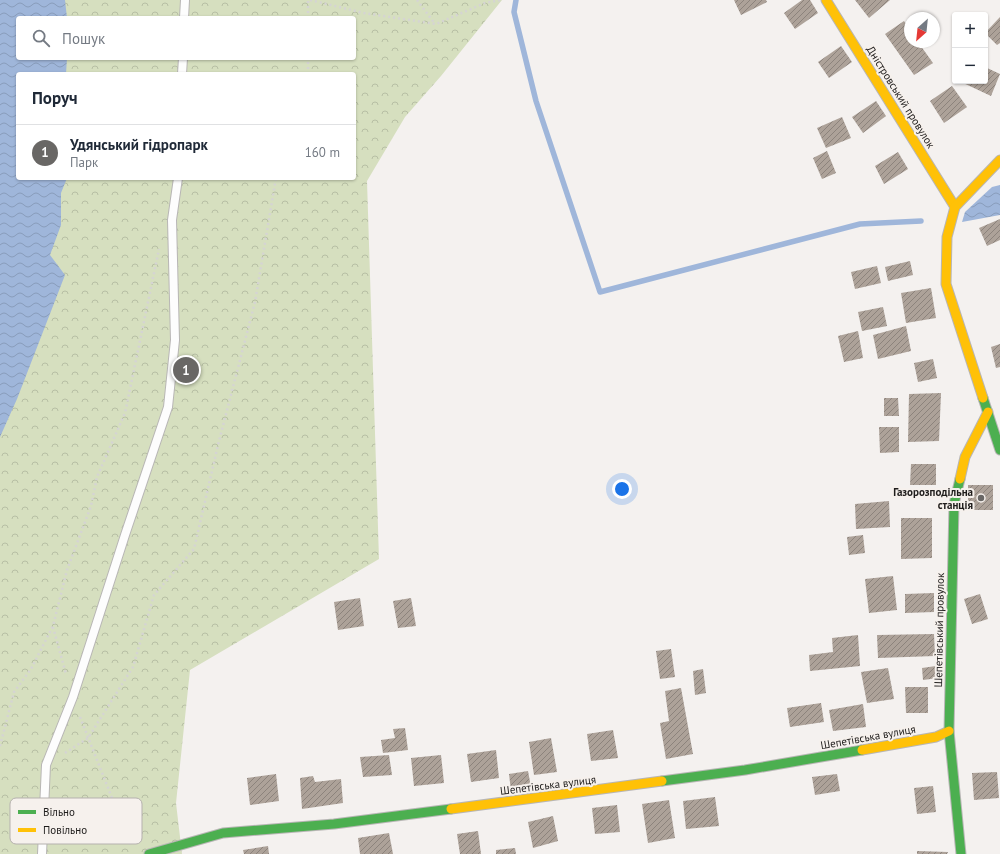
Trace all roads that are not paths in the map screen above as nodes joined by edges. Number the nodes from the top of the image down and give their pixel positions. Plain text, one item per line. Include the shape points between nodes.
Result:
1 (185, 0) edge
2 (826, 0) edge
3 (184, 16) edge
4 (183, 60) edge
5 (182, 72) edge
6 (1000, 160) edge
7 (178, 180) edge
8 (955, 207) junction
9 (988, 412) junction
10 (1000, 450) edge
11 (949, 731) junction
12 (45, 798) edge
13 (42, 844) edge
14 (42, 854) edge
15 (149, 854) edge
16 (961, 854) edge

1 - 3 lane
2 - 8 street, Дністровський провулок
4 - 5 lane
6 - 8 street
7 - 12 lane via 172,220 175,340 168,407 73,697 46,765
8 - 9 street via 947,236 946,284
9 - 10 street
9 - 11 street, Шепетівський провулок via 965,457 954,504
11 - 15 street, Шепетівська вулиця via 936,737 737,771 334,824 223,833
11 - 16 street, Шепетівський провулок
13 - 14 lane

